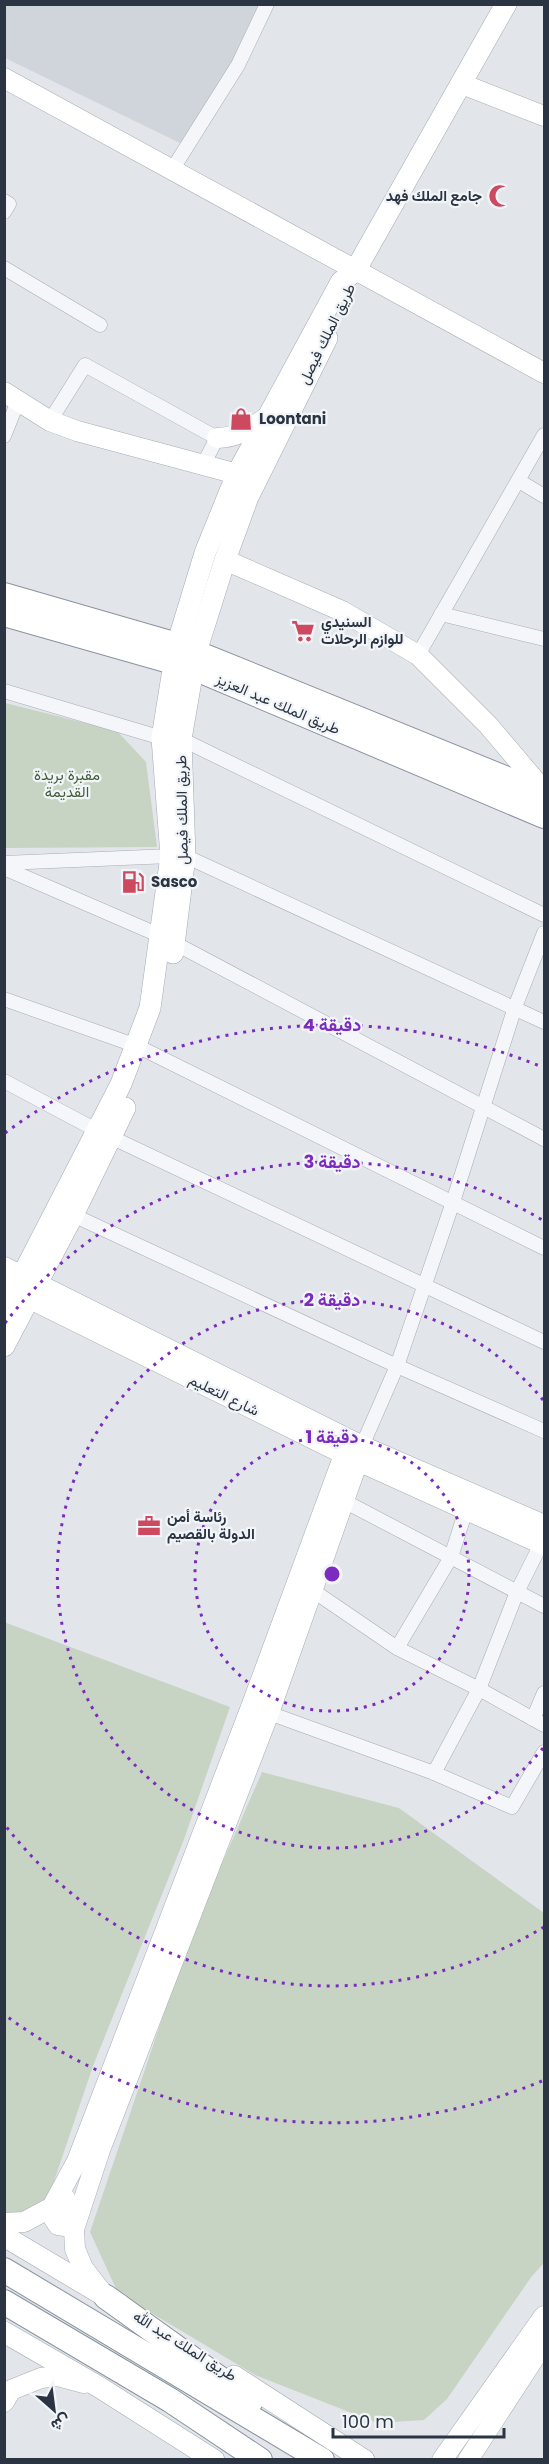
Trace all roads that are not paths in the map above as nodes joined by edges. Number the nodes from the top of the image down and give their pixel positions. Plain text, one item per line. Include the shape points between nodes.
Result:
1 (267, 4) edge
2 (506, 4) edge
3 (4, 78) edge
4 (462, 84) junction
5 (544, 116) edge
6 (172, 170) junction
7 (4, 201) edge
8 (4, 212) edge
9 (4, 268) edge
10 (355, 271) junction
11 (100, 325) dead end
12 (544, 373) edge
13 (11, 396) edge
14 (269, 416) junction
15 (50, 421) junction
16 (544, 435) edge
17 (4, 436) edge
18 (217, 438) junction
19 (204, 463) junction
20 (237, 474) junction
21 (519, 481) junction
22 (544, 496) edge
23 (225, 560) junction
24 (4, 595) edge
25 (4, 614) edge
26 (441, 614) junction
27 (544, 639) edge
28 (418, 655) junction
29 (185, 657) junction
30 (4, 691) edge
31 (172, 739) junction
32 (544, 792) edge
33 (544, 816) edge
34 (178, 856) junction
35 (4, 863) edge
36 (4, 868) edge
37 (544, 915) edge
38 (544, 933) edge
39 (167, 939) junction
40 (4, 999) edge
41 (515, 1007) junction
42 (544, 1022) edge
43 (143, 1049) junction
44 (4, 1081) edge
45 (483, 1106) junction
46 (105, 1134) junction
47 (544, 1138) edge
48 (453, 1202) junction
49 (73, 1215) junction
50 (544, 1248) edge
51 (19, 1284) edge
52 (424, 1284) junction
53 (4, 1311) edge
54 (544, 1342) edge
55 (4, 1346) edge
56 (397, 1366) junction
57 (544, 1431) edge
58 (355, 1454) junction
59 (342, 1500) junction
60 (466, 1510) junction
61 (543, 1538) edge
62 (451, 1557) junction
63 (312, 1590) junction
64 (517, 1593) junction
65 (544, 1606) edge
66 (397, 1648) junction
67 (479, 1689) junction
68 (544, 1693) edge
69 (269, 1713) junction
70 (539, 1722) edge
71 (544, 1752) edge
72 (434, 1773) junction
73 (100, 2150) junction
74 (76, 2161) junction
75 (4, 2223) edge
76 (4, 2236) edge
77 (10, 2273) edge
78 (106, 2297) junction
79 (4, 2302) edge
80 (544, 2316) edge
81 (4, 2332) edge
82 (542, 2353) edge
83 (99, 2387) junction
84 (4, 2402) edge
85 (214, 2460) edge
86 (260, 2460) edge
87 (322, 2460) edge
88 (334, 2460) edge
89 (364, 2460) edge
90 (442, 2460) edge
91 (468, 2460) edge

1 - 6 street via 238,65
2 - 4 main road, طريق الملك فيصل
3 - 6 street
4 - 5 street
4 - 10 main road, طريق الملك فيصل
6 - 10 street
7 - 8 street via 9,204
9 - 11 street
10 - 12 street
10 - 14 main road, طريق الملك فيصل via 340,282
10 - 23 main road, طريق الملك فيصل via 353,285 248,497
13 - 15 street
13 - 17 street
14 - 18 street via 249,430 230,438
14 - 20 main road, طريق الملك فيصل
15 - 18 street via 85,365
15 - 19 street
16 - 21 street
18 - 19 street
19 - 20 street
20 - 29 main road, طريق الملك فيصل via 205,553
21 - 22 street
21 - 26 street
23 - 28 street via 342,611
23 - 29 main road, طريق الملك فيصل
24 - 29 highway, طريق الملك عبد العزيز
25 - 29 highway, طريق الملك عبد العزيز
26 - 27 street
26 - 28 street
28 - 32 street via 488,725
29 - 31 main road, طريق الملك فيصل
29 - 32 highway, طريق الملك عبد العزيز
29 - 33 highway, طريق الملك عبد العزيز
30 - 31 street
31 - 34 main road, طريق الملك فيصل
31 - 37 street
34 - 35 street
34 - 39 main road, طريق الملك فيصل
34 - 41 street
36 - 39 street
38 - 41 street
39 - 43 main road, طريق الملك فيصل via 161,1013
39 - 45 street
40 - 43 street
41 - 42 street
41 - 45 street
43 - 46 main road, طريق الملك فيصل
43 - 48 street
44 - 46 street
45 - 47 street
45 - 48 street
46 - 49 main road, طريق الملك فيصل
46 - 51 main road, طريق الملك فيصل
46 - 52 street
48 - 50 street
48 - 52 street
49 - 51 main road, طريق الملك فيصل
49 - 56 street
51 - 53 main road, طريق الملك فيصل
51 - 55 main road, طريق الملك فيصل
51 - 58 street, شارع التعليم
52 - 54 street
52 - 56 street
56 - 57 street
56 - 58 street
58 - 59 street
58 - 60 street, شارع التعليم
58 - 61 street, شارع التعليم
58 - 74 street via 251,1707
59 - 62 street
59 - 63 street
60 - 61 street, شارع التعليم
60 - 62 street
61 - 64 street
62 - 64 street
62 - 66 street
63 - 66 street
63 - 69 street
64 - 65 street
64 - 67 street
66 - 67 street
67 - 70 street
67 - 72 street
68 - 70 street
69 - 72 street
69 - 73 street
71 - 72 street via 512,1807
73 - 74 street via 71,2217 65,2226 58,2225 54,2219 73,2182
73 - 78 street via 74,2229 75,2249 83,2268
74 - 75 street via 52,2207 24,2222
76 - 78 main road, طريق الملك عبد الله
77 - 87 highway, طريق الملك عبد الله
78 - 88 highway
78 - 89 main road, طريق الملك عبد الله
79 - 86 highway via 170,2400
80 - 90 street
81 - 83 main road
82 - 91 street
83 - 84 street via 58,2376 41,2378 11,2390
83 - 85 main road

